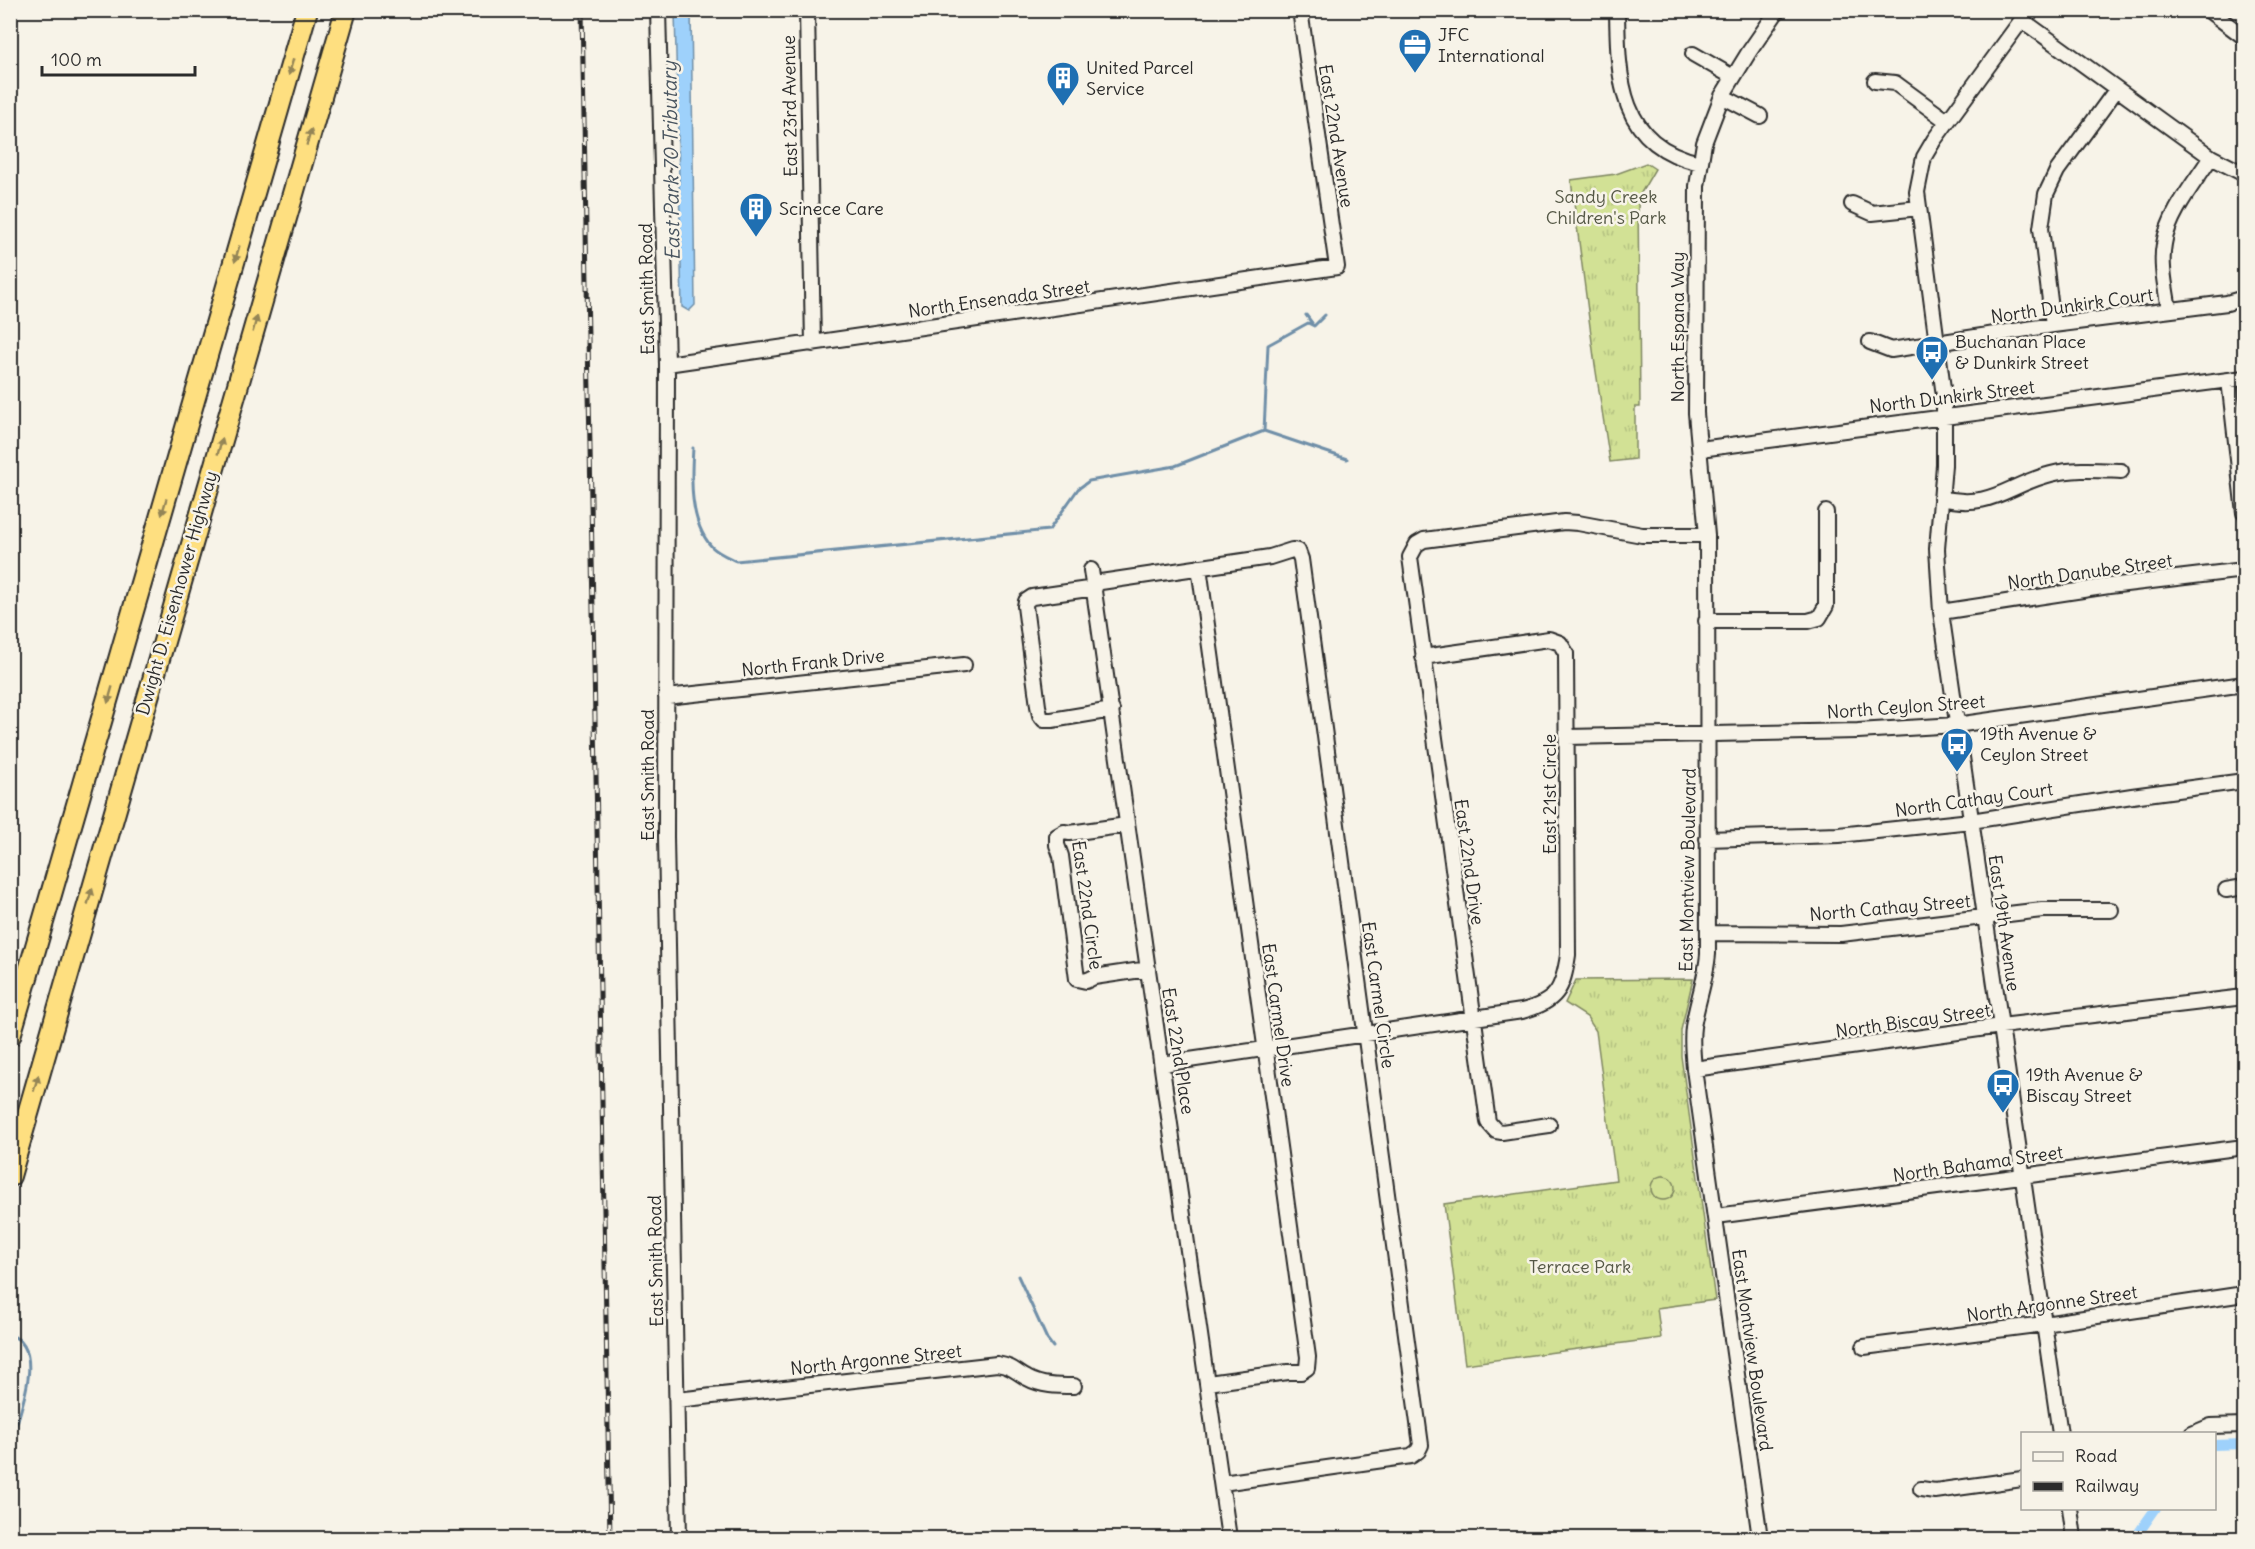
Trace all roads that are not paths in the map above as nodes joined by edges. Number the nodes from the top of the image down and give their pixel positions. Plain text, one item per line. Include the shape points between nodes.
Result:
1 (307, 10) edge
2 (346, 10) edge
3 (658, 10) edge
4 (807, 10) edge
5 (1300, 10) edge
6 (1617, 10) edge
7 (1778, 10) edge
8 (2208, 10) edge
9 (2026, 15) edge
10 (2244, 37) edge
11 (1693, 54) dead end
12 (1733, 77) junction
13 (1875, 81) dead end
14 (2116, 90) junction
15 (1722, 96) junction
16 (1760, 116) dead end
17 (1947, 121) junction
18 (2211, 157) junction
19 (1700, 163) junction
20 (2244, 174) edge
21 (1852, 204) dead end
22 (1919, 208) junction
23 (1337, 267) joint
24 (2244, 298) edge
25 (2169, 310) junction
26 (2053, 325) junction
27 (1870, 342) dead end
28 (813, 344) junction
29 (1937, 344) junction
30 (667, 364) junction
31 (2244, 378) edge
32 (2229, 380) junction
33 (1944, 416) junction
34 (1700, 449) junction
35 (2121, 471) dead end
36 (1941, 498) junction
37 (1826, 512) dead end
38 (2244, 513) edge
39 (1707, 535) junction
40 (1198, 567) junction
41 (2244, 570) edge
42 (1093, 581) junction
43 (1941, 612) junction
44 (1706, 621) junction
45 (1423, 657) junction
46 (964, 664) dead end
47 (2244, 684) edge
48 (666, 697) junction
49 (1112, 710) junction
50 (1956, 725) junction
51 (1707, 735) junction
52 (1567, 737) junction
53 (2244, 781) edge
54 (1971, 821) junction
55 (1127, 825) junction
56 (1707, 839) junction
57 (2244, 887) edge
58 (2226, 890) dead end
59 (2110, 910) dead end
60 (1985, 917) junction
61 (1708, 933) junction
62 (1148, 969) junction
63 (2244, 997) edge
64 (1473, 1017) junction
65 (2001, 1026) junction
66 (1365, 1035) junction
67 (10, 1036) edge
68 (1265, 1050) junction
69 (1162, 1064) junction
70 (1694, 1069) junction
71 (1549, 1125) dead end
72 (2244, 1147) edge
73 (10, 1176) edge
74 (2021, 1176) junction
75 (1716, 1216) junction
76 (2244, 1294) edge
77 (2044, 1324) junction
78 (1864, 1347) dead end
79 (1208, 1383) junction
80 (1074, 1386) dead end
81 (677, 1400) junction
82 (2244, 1425) edge
83 (2060, 1432) edge
84 (2197, 1432) edge
85 (2021, 1479) edge
86 (1222, 1483) junction
87 (1921, 1489) dead end
88 (2070, 1510) edge
89 (679, 1539) edge
90 (1229, 1539) edge
91 (1760, 1539) edge
92 (2074, 1539) edge

1 -> 67 highway, Dwight D. Eisenhower Highway
73 -> 2 highway, Dwight D. Eisenhower Highway
3 - 30 street, East Smith Road
4 - 28 street, East 23rd Avenue
5 - 23 street, East 22nd Avenue
6 - 19 street via 1620,75 1631,112 1654,144 1673,156
7 - 12 street, North Espana Way
8 - 10 street
9 - 14 street
9 - 17 street, East 19th Avenue
11 - 12 street
12 - 15 street, North Espana Way
13 - 17 street via 1895,83
14 - 18 street
14 - 26 street via 2057,171 2046,194 2041,228
15 - 16 street
15 - 19 street, North Espana Way
17 - 22 street, East 19th Avenue via 1924,158 1917,192
18 - 20 street
18 - 25 street via 2166,235 2163,262
19 - 34 street, North Espana Way via 1695,321
21 - 22 street via 1872,213
22 - 29 street, East 19th Avenue
23 - 28 street, North Ensenada Street
24 - 25 street, North Dunkirk Court
25 - 26 street, North Dunkirk Court
26 - 29 street, North Dunkirk Court
27 - 29 street, North Dunkirk Court via 1891,350
28 - 30 street, North Ensenada Street
29 - 33 street, East 19th Avenue
30 - 48 street, East Smith Road
31 - 32 street, North Dunkirk Street
32 - 33 street, North Dunkirk Street
32 - 38 street
33 - 34 street, North Dunkirk Street
33 - 36 street, East 19th Avenue
34 - 39 street, East Montview Boulevard
35 - 36 street via 2053,473 1977,502
36 - 43 street, East 19th Avenue via 1937,549
37 - 44 street via 1826,606 1820,618
39 - 44 street, East Montview Boulevard
39 - 45 street, East 22nd Drive via 1642,536 1564,522 1430,539 1417,544 1410,557
40 - 42 street, East Carmel Circle
40 - 66 street, East Carmel Circle via 1292,550 1298,551 1301,559
40 - 68 street, East Carmel Drive
41 - 43 street, North Danube Street
42 - 49 street, East 22nd Place
42 - 49 street via 1026,601 1036,695 1044,720
43 - 50 street, East 19th Avenue
44 - 51 street, East Montview Boulevard
45 - 52 street, East 21st Circle via 1538,640 1560,643 1566,653
45 - 64 street, East 22nd Drive
46 - 48 street, North Frank Drive
47 - 50 street, North Ceylon Street
48 - 81 street, East Smith Road
49 - 55 street, East 22nd Place
50 - 51 street, North Ceylon Street
50 - 54 street, East 19th Avenue
51 - 52 street, North Ceylon Street
51 - 56 street, East Montview Boulevard
52 - 64 street, East 21st Circle via 1568,956 1563,983 1556,994 1537,1007
53 - 54 street, North Cathay Court
54 - 56 street, North Cathay Court via 1839,835
54 - 60 street, East 19th Avenue
55 - 62 street, East 22nd Place
55 - 62 street, East 22nd Circle via 1064,832 1057,836 1057,845 1077,979 1086,981
56 - 61 street, East Montview Boulevard
57 - 58 street
59 - 60 street, North Cathay Street via 2043,910
60 - 61 street, North Cathay Street via 1841,934
60 - 65 street, East 19th Avenue
61 - 70 street, East Montview Boulevard via 1708,964 1693,1028
62 - 69 street, East 22nd Place
63 - 65 street, North Biscay Street
64 - 66 street
64 - 71 street, East 22nd Drive via 1491,1127 1502,1132
65 - 70 street, North Biscay Street
65 - 74 street, East 19th Avenue
66 - 68 street
66 - 86 street, East Carmel Circle via 1421,1445 1411,1456
68 - 69 street
68 - 79 street, East Carmel Drive via 1307,1368 1301,1372
69 - 79 street, East 22nd Place
70 - 75 street, East Montview Boulevard
72 - 74 street, North Bahama Street
74 - 75 street, North Bahama Street
74 - 77 street, East 19th Avenue
75 - 91 street, East Montview Boulevard
76 - 77 street, North Argonne Street
77 - 78 street, North Argonne Street
77 - 83 street, East 19th Avenue
79 - 86 street, East 22nd Place
80 - 81 street, North Argonne Street via 1038,1382 1013,1367 997,1364
81 - 89 street, East Smith Road
82 - 84 street via 2211,1426
85 - 87 street via 1935,1491
86 - 90 street, East 22nd Place
88 - 92 street

